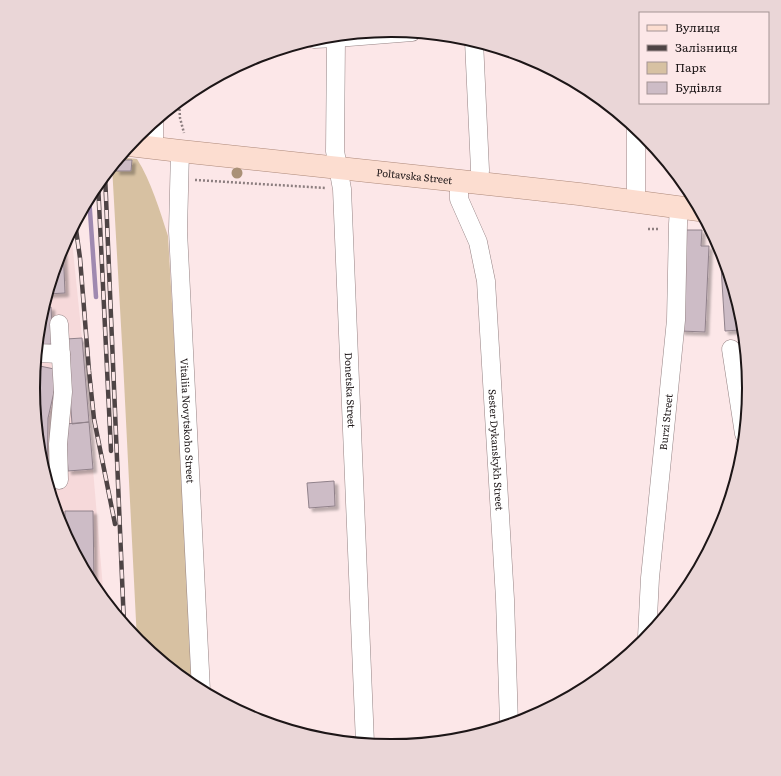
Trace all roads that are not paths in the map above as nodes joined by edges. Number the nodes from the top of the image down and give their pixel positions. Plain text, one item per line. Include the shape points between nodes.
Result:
1 (336, 42) edge
2 (474, 47) edge
3 (154, 129) edge
4 (636, 137) edge
5 (183, 144) junction
6 (137, 146) edge
7 (154, 147) junction
8 (338, 168) junction
9 (469, 182) junction
10 (636, 202) junction
11 (689, 209) edge
12 (60, 324) dead end
13 (731, 349) dead end
14 (42, 353) edge
15 (61, 354) junction
16 (741, 413) edge
17 (59, 480) dead end
18 (648, 626) edge
19 (201, 683) edge
20 (509, 718) edge
21 (365, 738) edge

1 - 8 street, Donetska Street via 335,151
2 - 9 street, Sester Dykanskykh Street via 480,170
3 - 7 street
4 - 10 street
5 - 7 main road, Poltavska Street
5 - 8 main road, Poltavska Street
5 - 19 street, Vitaliia Novytskoho Street via 178,231
6 - 7 main road, Poltavska Street
8 - 9 main road, Poltavska Street
8 - 21 street, Donetska Street via 342,189
9 - 10 main road, Poltavska Street
9 - 20 street, Sester Dykanskykh Street via 459,199 478,242 486,281 505,599
10 - 11 main road, Poltavska Street
11 - 18 street, Burzi Street via 678,224 676,320 650,578
12 - 15 street
13 - 16 street
14 - 15 street
15 - 17 street via 63,392 58,444

